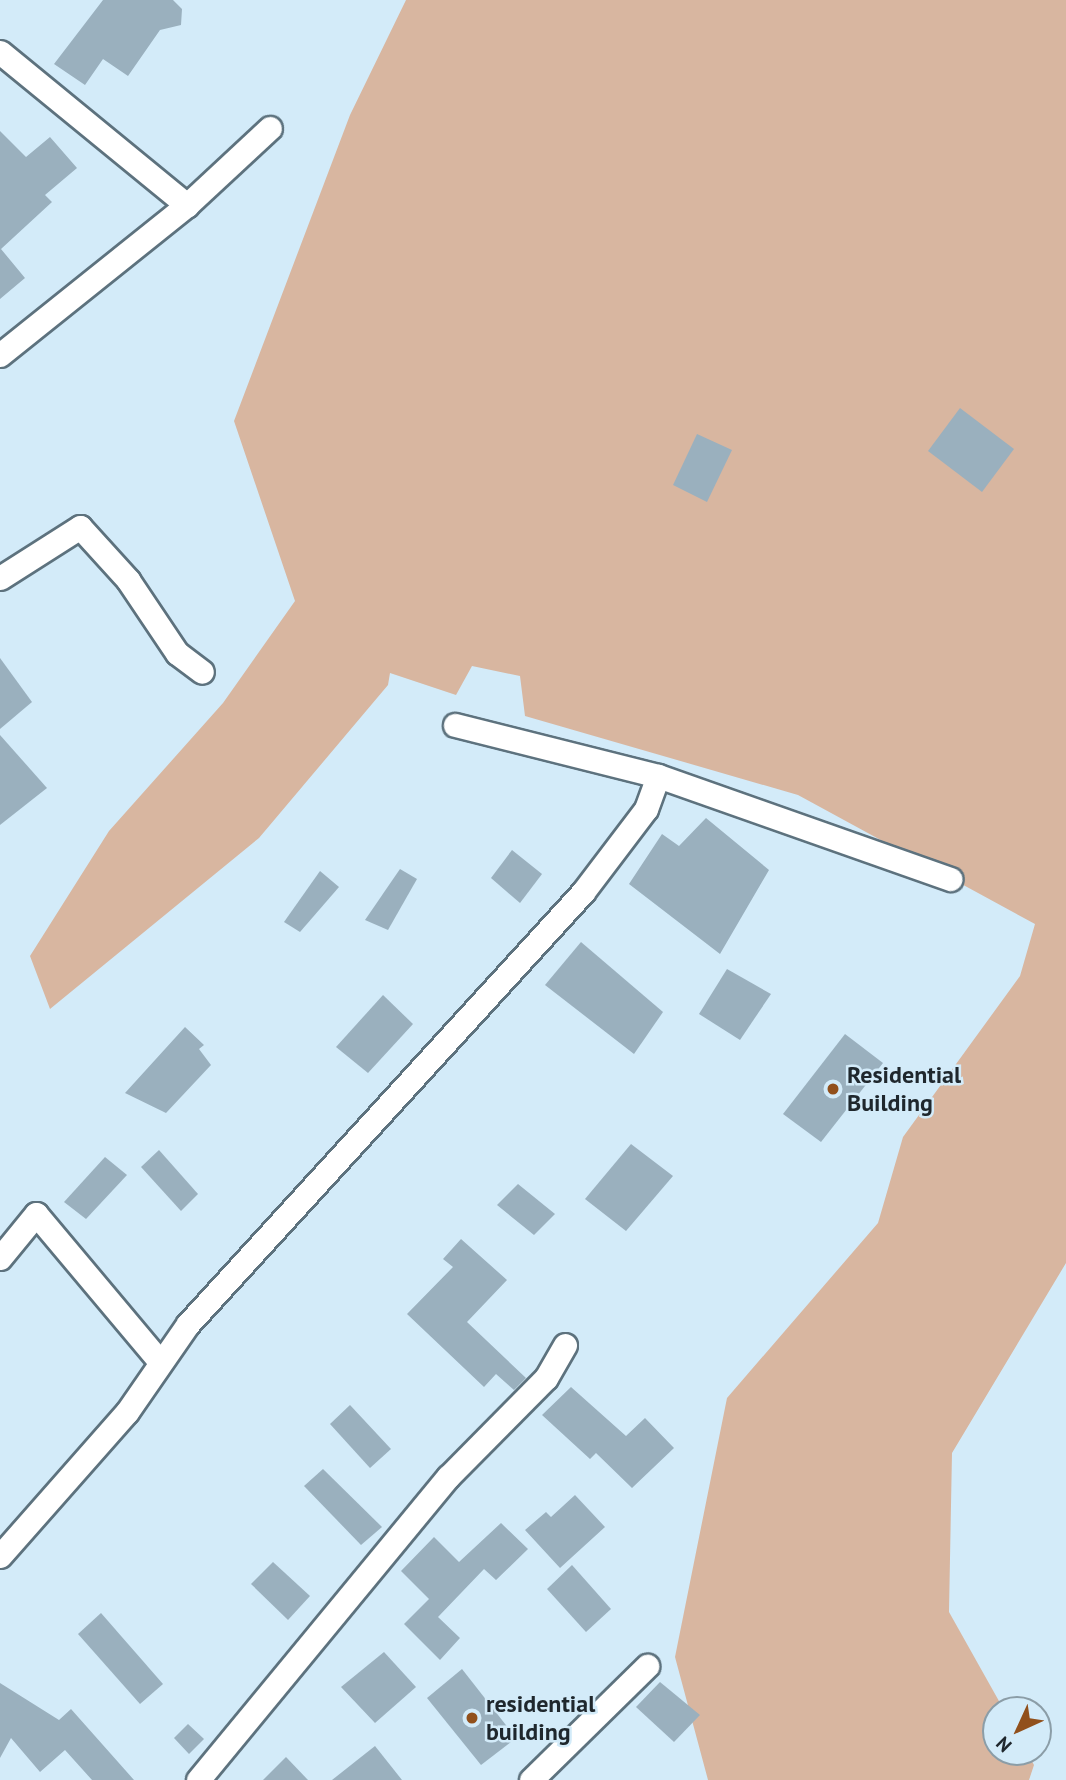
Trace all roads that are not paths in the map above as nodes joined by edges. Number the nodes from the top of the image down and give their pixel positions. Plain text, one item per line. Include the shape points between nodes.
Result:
1 (0, 52) edge
2 (270, 128) dead end
3 (187, 205) junction
4 (0, 355) edge
5 (0, 578) edge
6 (202, 672) dead end
7 (455, 725) dead end
8 (658, 776) junction
9 (950, 879) dead end
10 (0, 1258) edge
11 (565, 1345) dead end
12 (160, 1362) junction
13 (0, 1556) edge
14 (647, 1665) dead end
15 (198, 1780) edge
16 (531, 1780) edge

1 - 3 street
2 - 3 street
3 - 4 street
5 - 6 street via 80,527 128,580 177,653
7 - 8 street
8 - 9 street
8 - 12 street via 646,809 583,892 188,1324
10 - 12 street via 36,1214
11 - 15 street via 546,1378 447,1478
12 - 13 street via 127,1412
14 - 16 street

